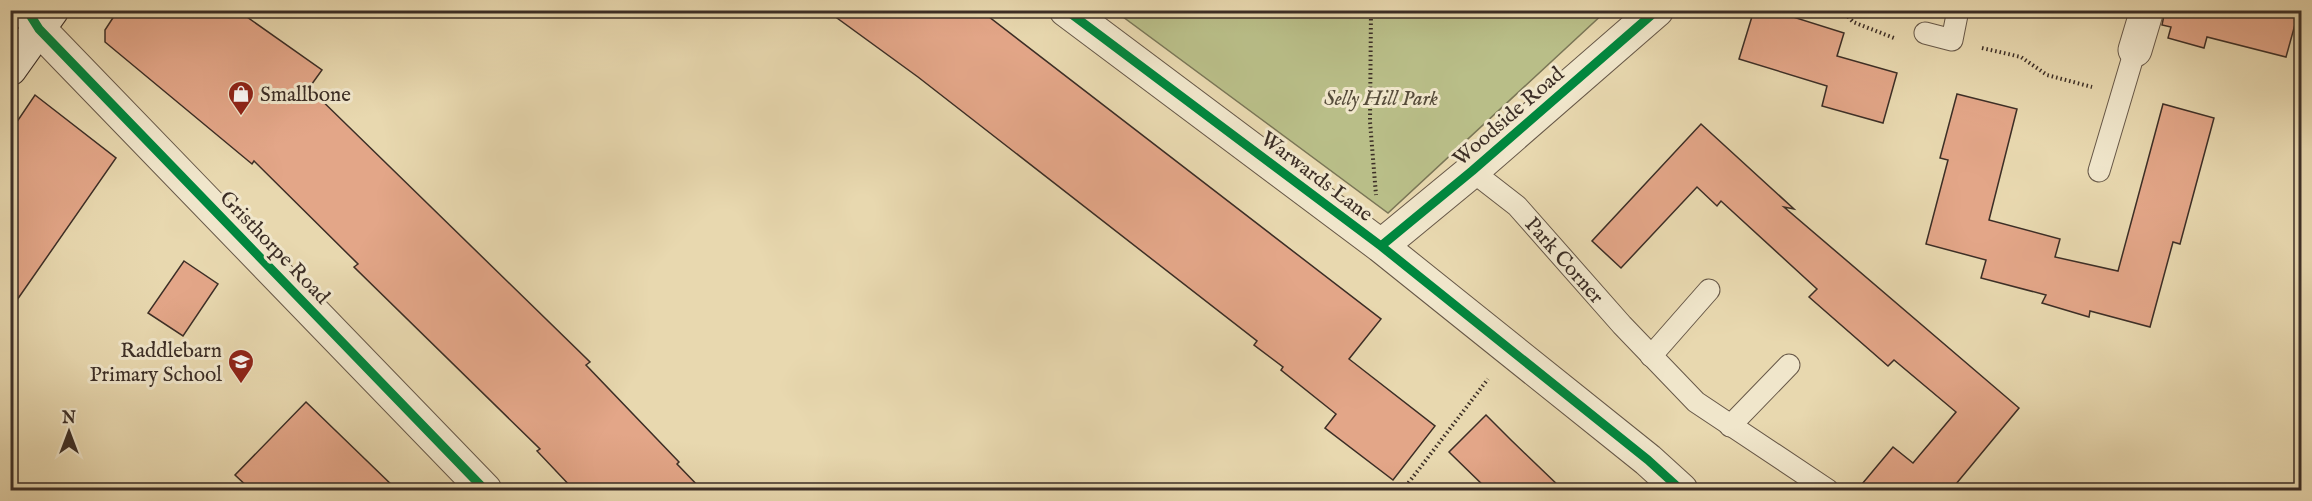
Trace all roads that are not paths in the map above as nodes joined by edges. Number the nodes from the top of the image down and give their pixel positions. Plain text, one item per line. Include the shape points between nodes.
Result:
1 (1066, 10) edge
2 (1658, 10) edge
3 (1958, 10) edge
4 (2147, 10) edge
5 (39, 17) edge
6 (1925, 33) road end
7 (2136, 50) joint
8 (10, 69) edge
9 (1472, 171) junction
10 (2099, 171) dead end
11 (1381, 246) junction
12 (1709, 290) dead end
13 (1651, 356) junction
14 (1789, 366) dead end
15 (1730, 426) junction
16 (485, 490) edge
17 (1681, 490) edge
18 (1828, 490) edge

1 - 11 street, Warwards Lane
2 - 9 street, Woodside Road
3 - 6 lane via 1952,40
4 - 7 street
5 - 8 street
5 - 16 street, Gristhorpe Road
7 - 10 lane
9 - 11 street, Woodside Road
9 - 13 lane, Park Corner via 1517,206
11 - 17 street, Warwards Lane
12 - 13 lane
13 - 15 lane, Park Corner via 1696,402
14 - 15 lane
15 - 18 lane, Park Corner

